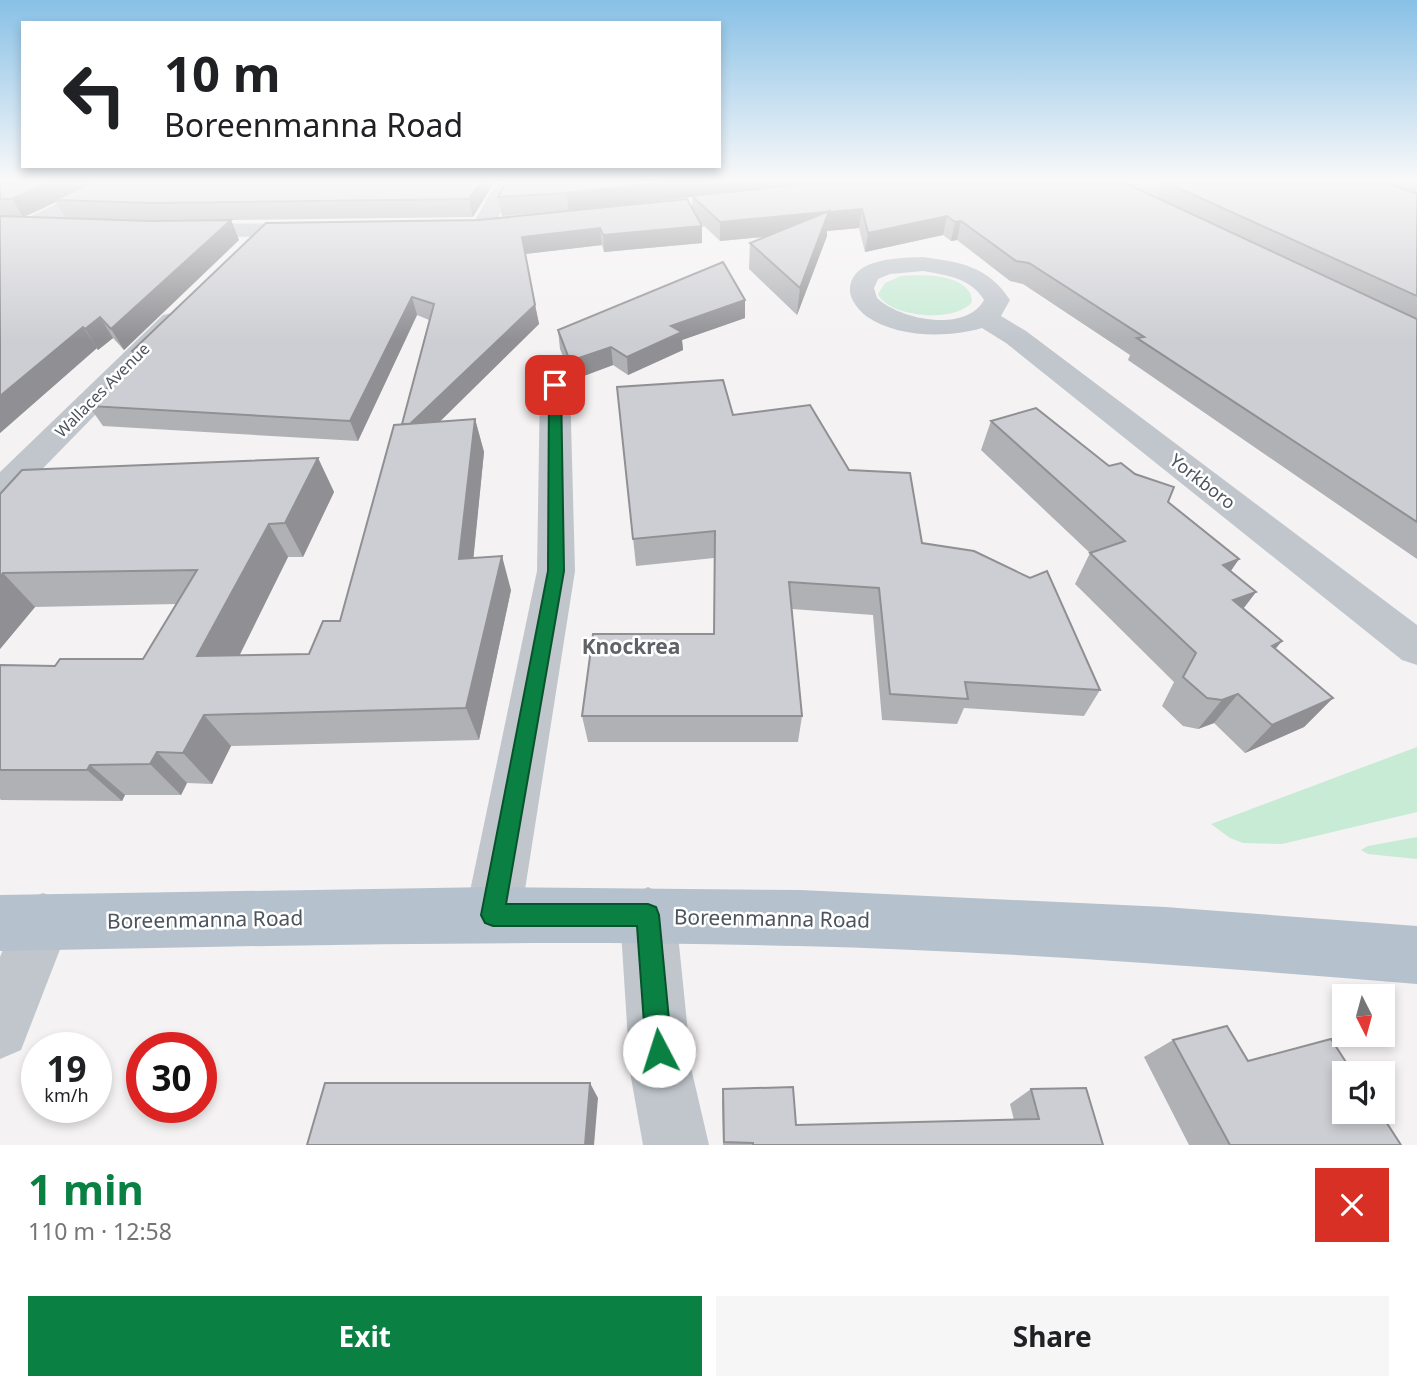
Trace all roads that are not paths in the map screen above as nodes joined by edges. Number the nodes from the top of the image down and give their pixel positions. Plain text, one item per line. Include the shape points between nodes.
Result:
1 (261, 234) edge
2 (237, 258) edge
3 (189, 305) edge
4 (985, 318) junction
5 (555, 385) dead end
6 (0, 492) edge
7 (1417, 648) edge
8 (493, 915) junction
9 (648, 915) junction
10 (22, 922) edge
11 (1417, 955) edge
12 (0, 1029) edge
13 (676, 1145) edge

1 - 2 street
3 - 6 street, Wallaces Avenue
4 - 4 street via 946,327 900,321 867,303 862,283 884,268 902,265 964,272 992,289 995,310
4 - 7 street, Yorkboro via 1027,345
5 - 8 street via 556,571
8 - 9 main road, Boreenmanna Road
8 - 10 main road, Boreenmanna Road
9 - 11 main road, Boreenmanna Road via 931,922
9 - 13 street via 661,1072
10 - 12 street

